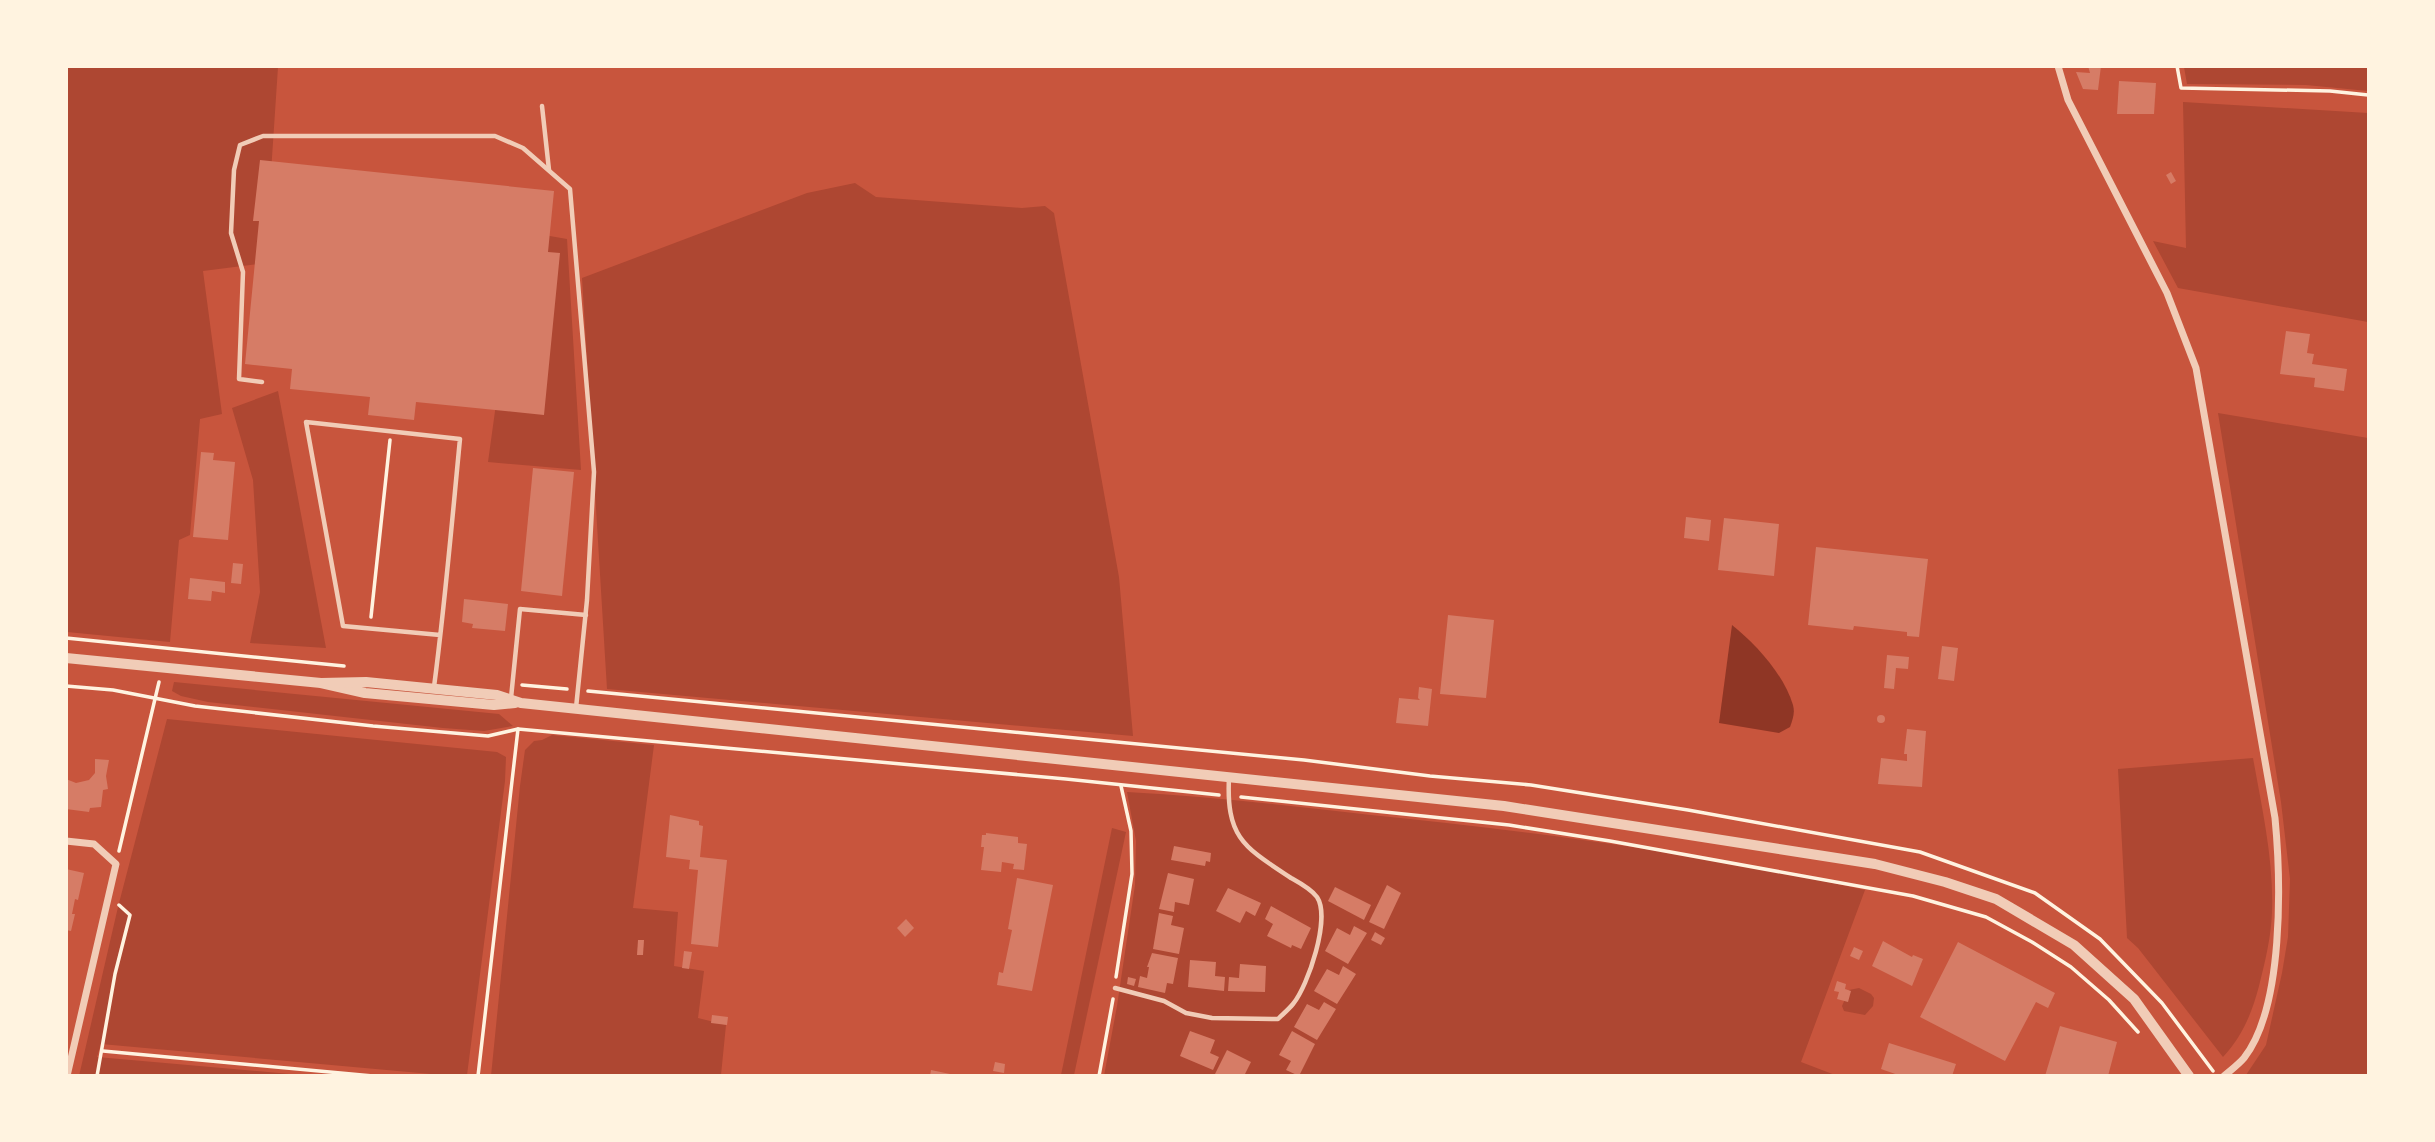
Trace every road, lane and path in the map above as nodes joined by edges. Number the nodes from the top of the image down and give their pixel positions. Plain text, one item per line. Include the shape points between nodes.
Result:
1 (2058, 66) edge
2 (2177, 66) edge
3 (2368, 95) edge
4 (542, 106) dead end
5 (549, 170) junction
6 (262, 382) dead end
7 (391, 431) junction
8 (586, 615) junction
9 (370, 628) junction
10 (440, 635) junction
11 (66, 638) edge
12 (166, 649) dead end
13 (66, 658) edge
14 (66, 686) edge
15 (434, 694) junction
16 (156, 699) junction
17 (516, 701) junction
18 (576, 708) junction
19 (518, 729) junction
20 (1229, 777) junction
21 (1121, 786) junction
22 (1228, 796) junction
23 (66, 841) edge
24 (116, 864) junction
25 (130, 915) dead end
26 (1115, 988) junction
27 (2139, 1034) dead end
28 (103, 1051) junction
29 (67, 1076) edge
30 (97, 1076) edge
31 (373, 1076) edge
32 (478, 1076) edge
33 (1098, 1076) edge
34 (2189, 1076) edge
35 (2224, 1076) edge

1 - 35 street via 2068,100 2167,293 2196,368 2275,818 2280,866 2277,941 2268,1003 2260,1031 2244,1058
2 - 3 path via 2181,88
4 - 5 lane
5 - 6 lane via 523,148 495,136 263,136 240,145 231,233 243,272 239,379
5 - 8 lane via 570,188 572,202 594,472
7 - 9 path
7 - 9 lane via 306,422 343,626
7 - 10 lane via 460,439
8 - 17 lane via 520,608
8 - 18 lane
9 - 10 lane
10 - 15 lane
11 - 12 path
13 - 15 street via 321,683 365,693
14 - 16 path
15 - 17 street via 494,705
16 - 19 path via 488,736
16 - 24 path
17 - 18 street
18 - 20 street
19 - 21 path
19 - 32 path
20 - 22 lane
20 - 34 street via 1504,806 1875,864 1945,882 1996,899 2074,944 2134,999
21 - 22 path
21 - 26 path via 1131,831 1132,874
22 - 26 lane via 1231,822 1239,838 1308,889 1321,910 1311,968 1294,1003 1278,1019 1212,1018
22 - 27 path via 1509,825 1913,897 1986,917 2032,942 2071,967
23 - 24 street via 94,844
24 - 29 street
25 - 28 path
26 - 33 path
28 - 30 path
28 - 31 path

